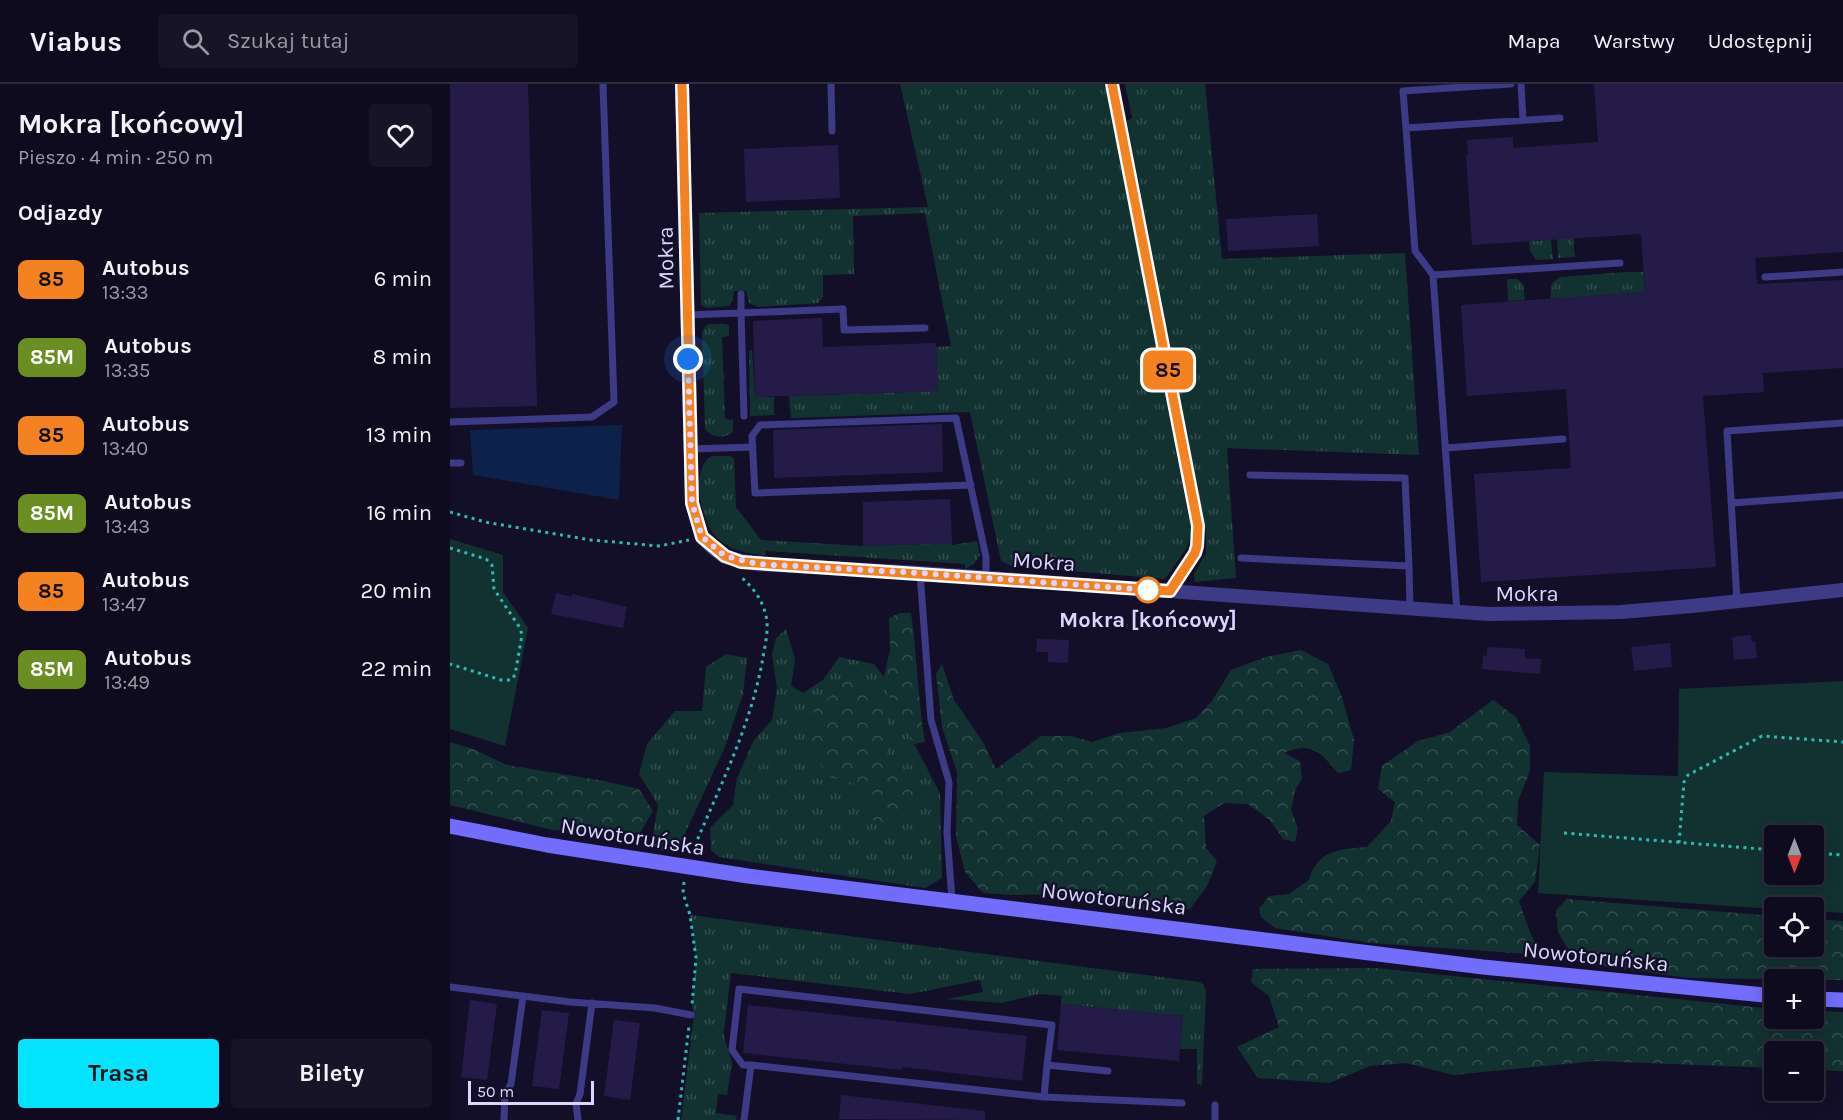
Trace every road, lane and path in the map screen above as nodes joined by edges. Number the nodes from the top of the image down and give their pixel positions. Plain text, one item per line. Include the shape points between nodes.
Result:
1 (603, 84) edge
2 (682, 84) edge
3 (831, 84) edge
4 (1112, 84) edge
5 (1511, 84) edge
6 (1521, 84) edge
7 (1560, 118) dead end
8 (1523, 120) junction
9 (1406, 129) junction
10 (832, 131) dead end
11 (1620, 263) dead end
12 (1843, 272) edge
13 (1433, 275) junction
14 (1765, 277) dead end
15 (741, 294) dead end
16 (741, 313) junction
17 (687, 315) junction
18 (925, 328) dead end
19 (744, 416) dead end
20 (450, 422) edge
21 (1843, 423) edge
22 (1563, 439) dead end
23 (753, 447) junction
24 (1446, 448) junction
25 (690, 449) junction
26 (450, 463) edge
27 (460, 463) dead end
28 (1250, 475) dead end
29 (971, 485) junction
30 (1843, 495) edge
31 (1731, 503) junction
32 (450, 512) edge
33 (702, 537) junction
34 (450, 548) edge
35 (725, 556) junction
36 (1241, 558) dead end
37 (1409, 566) junction
38 (920, 573) junction
39 (987, 578) junction
40 (1843, 590) edge
41 (1170, 591) junction
42 (1737, 601) junction
43 (1410, 609) junction
44 (1457, 612) junction
45 (450, 664) edge
46 (1843, 742) edge
47 (450, 826) edge
48 (1564, 833) dead end
49 (1679, 843) junction
50 (1764, 849) edge
51 (1824, 854) edge
52 (1843, 855) edge
53 (697, 869) junction
54 (952, 900) junction
55 (450, 987) edge
56 (1764, 995) edge
57 (523, 996) junction
58 (1824, 999) edge
59 (1843, 1000) edge
60 (592, 1004) junction
61 (691, 1015) junction
62 (751, 1065) junction
63 (1047, 1065) junction
64 (1108, 1071) dead end
65 (1044, 1097) junction
66 (1182, 1103) dead end
67 (1215, 1105) dead end
68 (504, 1120) edge
69 (578, 1120) edge
70 (678, 1120) edge
71 (744, 1120) edge
72 (1215, 1120) edge

1 - 20 lane via 614,402 592,417
2 - 17 street, Mokra
3 - 10 lane
4 - 41 lane via 1198,526 1195,553
5 - 9 lane via 1403,91
6 - 8 lane
7 - 8 lane
8 - 9 lane
9 - 13 lane via 1415,251
11 - 13 lane
12 - 14 lane
13 - 24 lane
15 - 16 lane
16 - 17 lane
16 - 18 lane via 843,309 844,330
16 - 19 lane
17 - 25 street, Mokra
21 - 31 lane via 1727,431
22 - 24 lane
23 - 25 lane
23 - 29 lane via 755,493
23 - 29 lane via 752,436 760,425 956,418
24 - 44 lane
25 - 33 street, Mokra via 692,503
26 - 27 lane
28 - 37 lane via 1405,478
29 - 39 lane
30 - 31 lane
31 - 42 lane
32 - 33 path via 591,540 659,546
33 - 35 street, Mokra
34 - 45 path via 486,559 492,565 494,589 522,635 515,675 510,680
35 - 38 street, Mokra via 757,564
35 - 53 path via 731,569 761,599 767,622 766,643 744,729 696,843 700,854
36 - 37 lane
37 - 43 lane
38 - 39 street, Mokra
38 - 54 lane via 931,720 949,782 947,833
39 - 41 street, Mokra
40 - 42 street, Mokra
41 - 43 street, Mokra
42 - 44 street, Mokra via 1588,614
43 - 44 street, Mokra
46 - 49 path via 1762,736 1688,775 1684,782
47 - 53 main road, Nowotoruńska
48 - 49 path
49 - 50 path
51 - 52 path
53 - 54 main road, Nowotoruńska
53 - 61 path via 696,877 684,881 683,893 696,958
54 - 56 main road, Nowotoruńska via 1483,967
55 - 57 lane
57 - 60 lane
57 - 68 lane
58 - 59 main road
60 - 61 lane
60 - 69 lane via 576,1104
61 - 70 path
62 - 63 lane via 743,1065 732,1050 738,989 1052,1025
62 - 65 lane
62 - 71 lane
63 - 64 lane
63 - 65 lane
65 - 66 lane
67 - 72 lane

